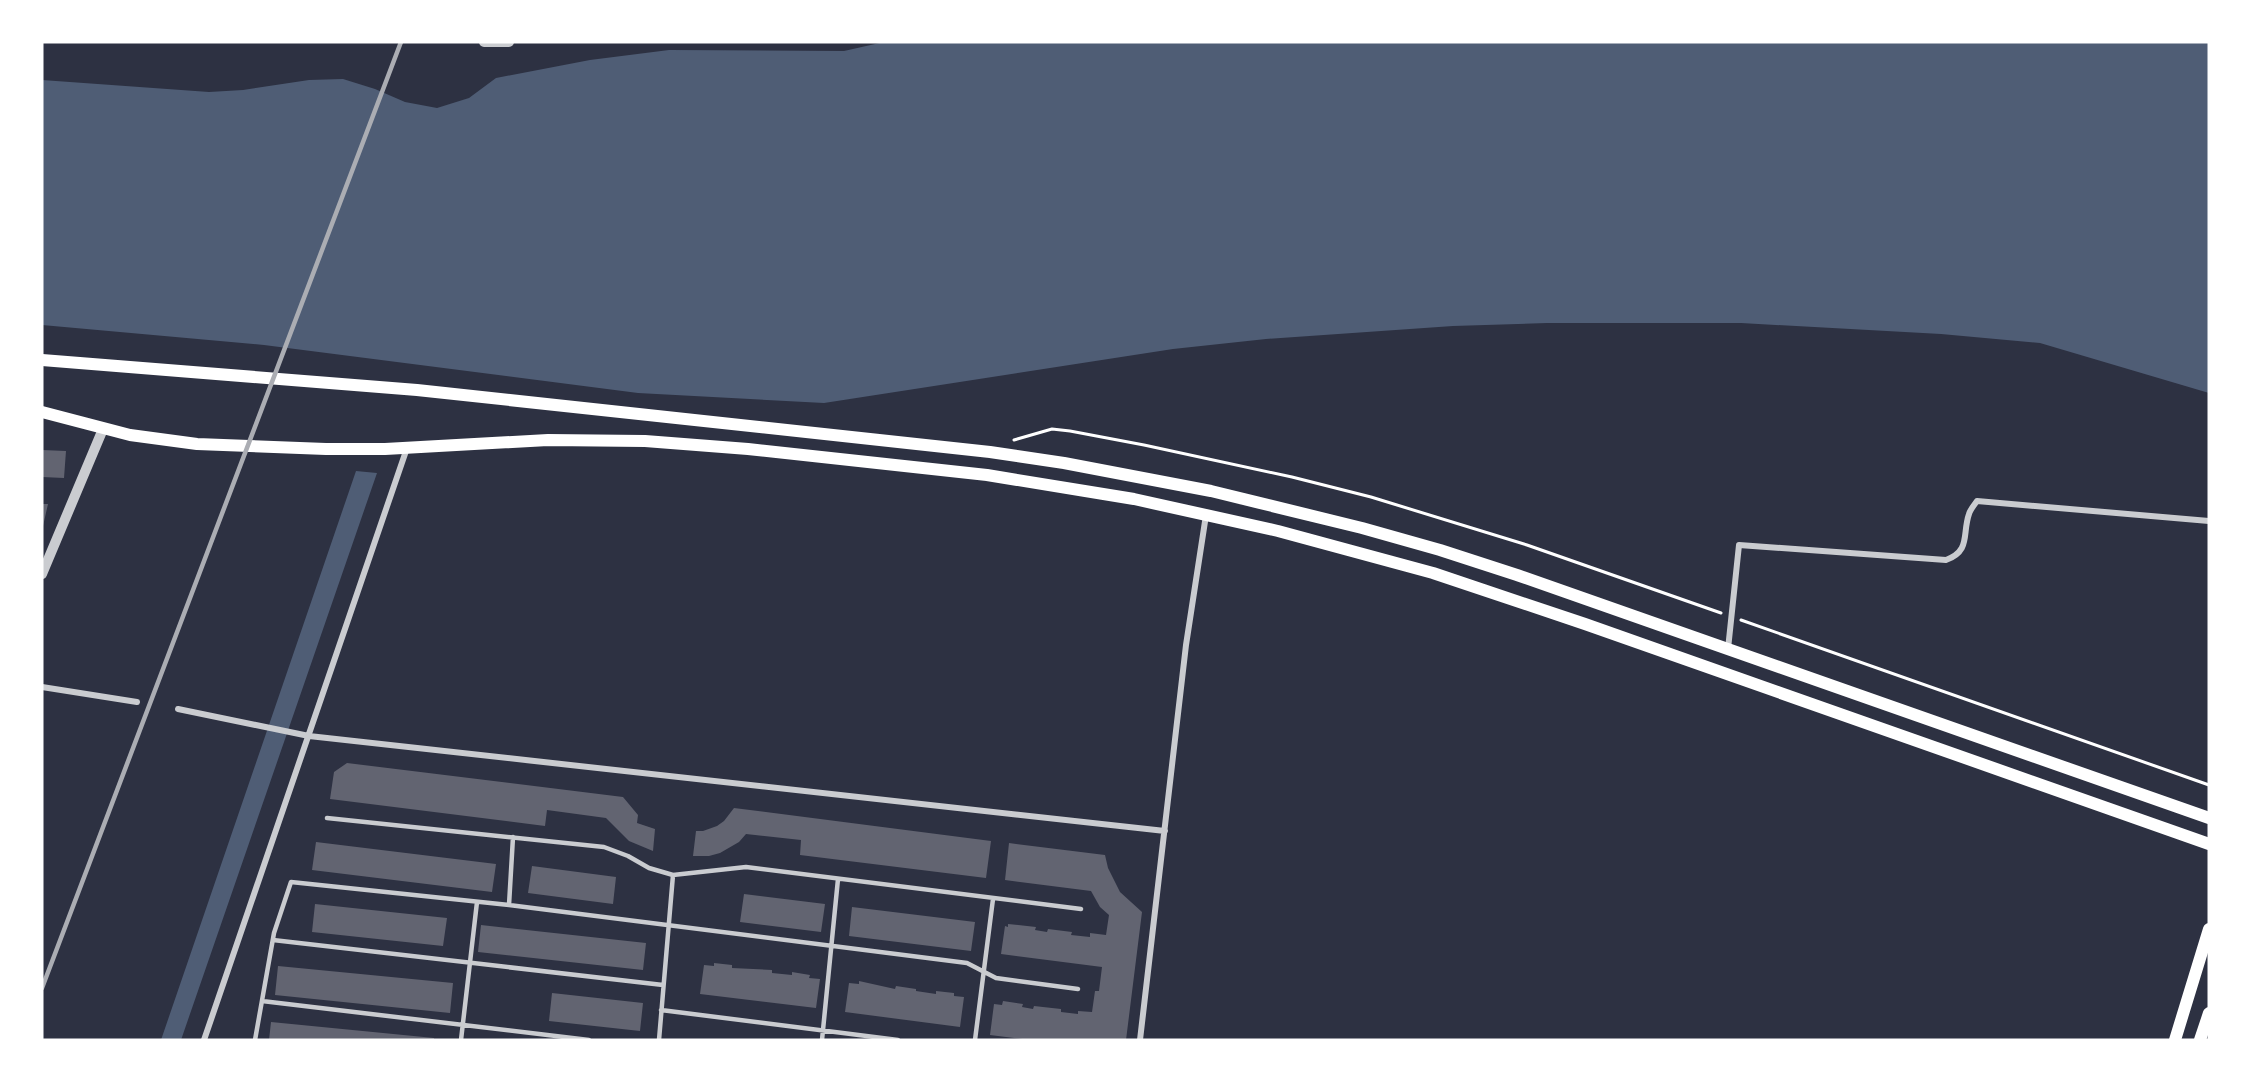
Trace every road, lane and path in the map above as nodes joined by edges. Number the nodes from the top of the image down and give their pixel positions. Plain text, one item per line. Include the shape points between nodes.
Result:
1 (484, 42) edge
2 (509, 42) edge
3 (42, 360) edge
4 (42, 412) edge
5 (103, 429) junction
6 (1009, 441) dead end
7 (408, 448) junction
8 (1206, 514) junction
9 (2209, 521) edge
10 (42, 574) edge
11 (1731, 616) junction
12 (1728, 649) junction
13 (42, 687) edge
14 (137, 702) dead end
15 (178, 709) dead end
16 (309, 736) junction
17 (2209, 785) edge
18 (327, 818) dead end
19 (2209, 818) edge
20 (1165, 831) junction
21 (513, 837) junction
22 (2209, 844) edge
23 (673, 875) junction
24 (838, 879) junction
25 (993, 898) junction
26 (477, 902) junction
27 (509, 905) junction
28 (1080, 909) dead end
29 (669, 925) junction
30 (2209, 929) edge
31 (273, 940) junction
32 (831, 946) junction
33 (470, 962) junction
34 (983, 972) junction
35 (663, 985) junction
36 (1078, 989) dead end
37 (262, 1001) junction
38 (661, 1010) junction
39 (2209, 1013) edge
40 (463, 1025) junction
41 (823, 1030) junction
42 (204, 1040) edge
43 (255, 1040) edge
44 (461, 1040) edge
45 (589, 1040) edge
46 (659, 1040) edge
47 (822, 1040) edge
48 (898, 1040) edge
49 (975, 1040) edge
50 (1140, 1040) edge
51 (2175, 1040) edge
52 (2200, 1040) edge

1 - 2 street
3 - 12 main road via 417,390 984,451 1075,465 1211,491 1362,528 1517,575
4 - 5 main road
5 - 7 main road via 197,444
5 - 10 street
6 - 11 path via 1052,429 1070,431 1281,475 1449,520
7 - 8 main road via 548,440 697,444 987,475
7 - 16 street
8 - 20 street via 1186,645
8 - 22 main road via 1356,551 1498,594
9 - 11 street via 1977,501 1969,513 1962,548 1946,560 1740,545
11 - 12 street
11 - 17 path
12 - 19 main road
13 - 14 street
15 - 16 street
16 - 20 street
16 - 42 street
18 - 21 lane
20 - 50 street
21 - 23 lane via 604,847
21 - 27 lane
23 - 24 lane via 746,867
23 - 29 lane
24 - 25 lane
24 - 32 lane
25 - 28 lane
25 - 34 lane
26 - 27 lane
26 - 31 lane via 291,882
26 - 33 lane
27 - 29 lane
29 - 32 lane
29 - 35 lane
30 - 51 main road
31 - 33 lane
31 - 37 lane
32 - 34 lane via 967,963
32 - 41 lane
33 - 35 lane
33 - 40 lane
34 - 36 lane via 996,978
34 - 49 lane
35 - 38 lane
37 - 40 lane
37 - 43 lane
38 - 41 lane
38 - 46 lane
39 - 52 main road
40 - 44 lane
40 - 45 lane
41 - 47 lane
41 - 48 lane

